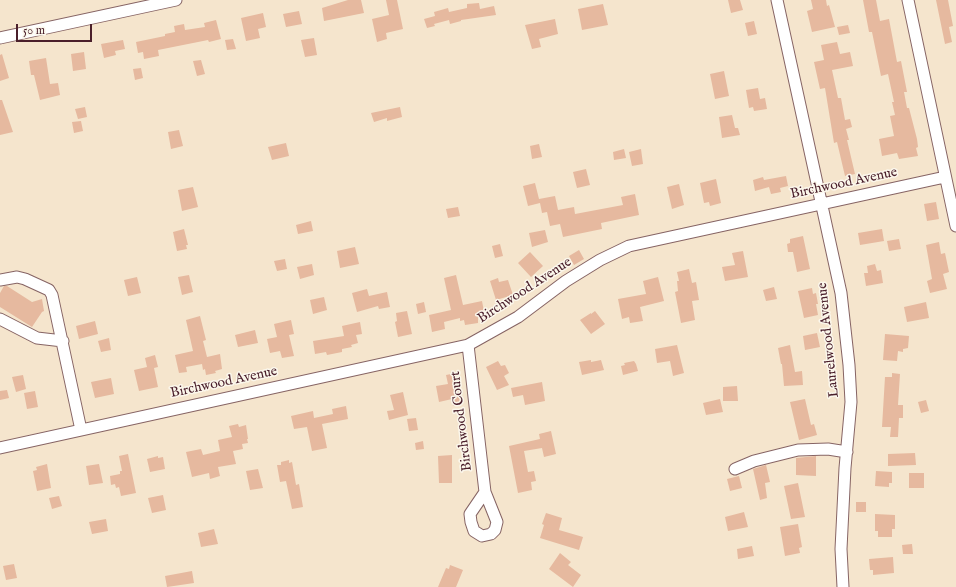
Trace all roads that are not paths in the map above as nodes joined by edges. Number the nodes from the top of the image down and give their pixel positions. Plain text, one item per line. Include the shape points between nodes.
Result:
1 (176, 0) edge
2 (777, 0) edge
3 (908, 0) edge
4 (0, 38) edge
5 (945, 177) junction
6 (822, 205) junction
7 (956, 226) edge
8 (0, 280) edge
9 (0, 319) edge
10 (62, 341) junction
11 (468, 345) junction
12 (81, 430) junction
13 (0, 448) edge
14 (847, 452) junction
15 (735, 469) dead end
16 (485, 492) dead end
17 (843, 587) edge

1 - 4 street
2 - 6 street, Laurelwood Avenue
3 - 5 street
5 - 6 street, Birchwood Avenue
5 - 7 street
6 - 11 street, Birchwood Avenue via 629,246 600,260 566,281 518,317
6 - 14 street, Laurelwood Avenue via 841,294 849,365 851,402
8 - 10 street via 17,277 49,290
9 - 10 street via 37,338
10 - 12 street
11 - 12 street, Birchwood Avenue
11 - 16 street, Birchwood Court
12 - 13 street, Birchwood Avenue
14 - 15 street via 828,449 798,450 754,461
14 - 17 street, Laurelwood Avenue via 841,549

